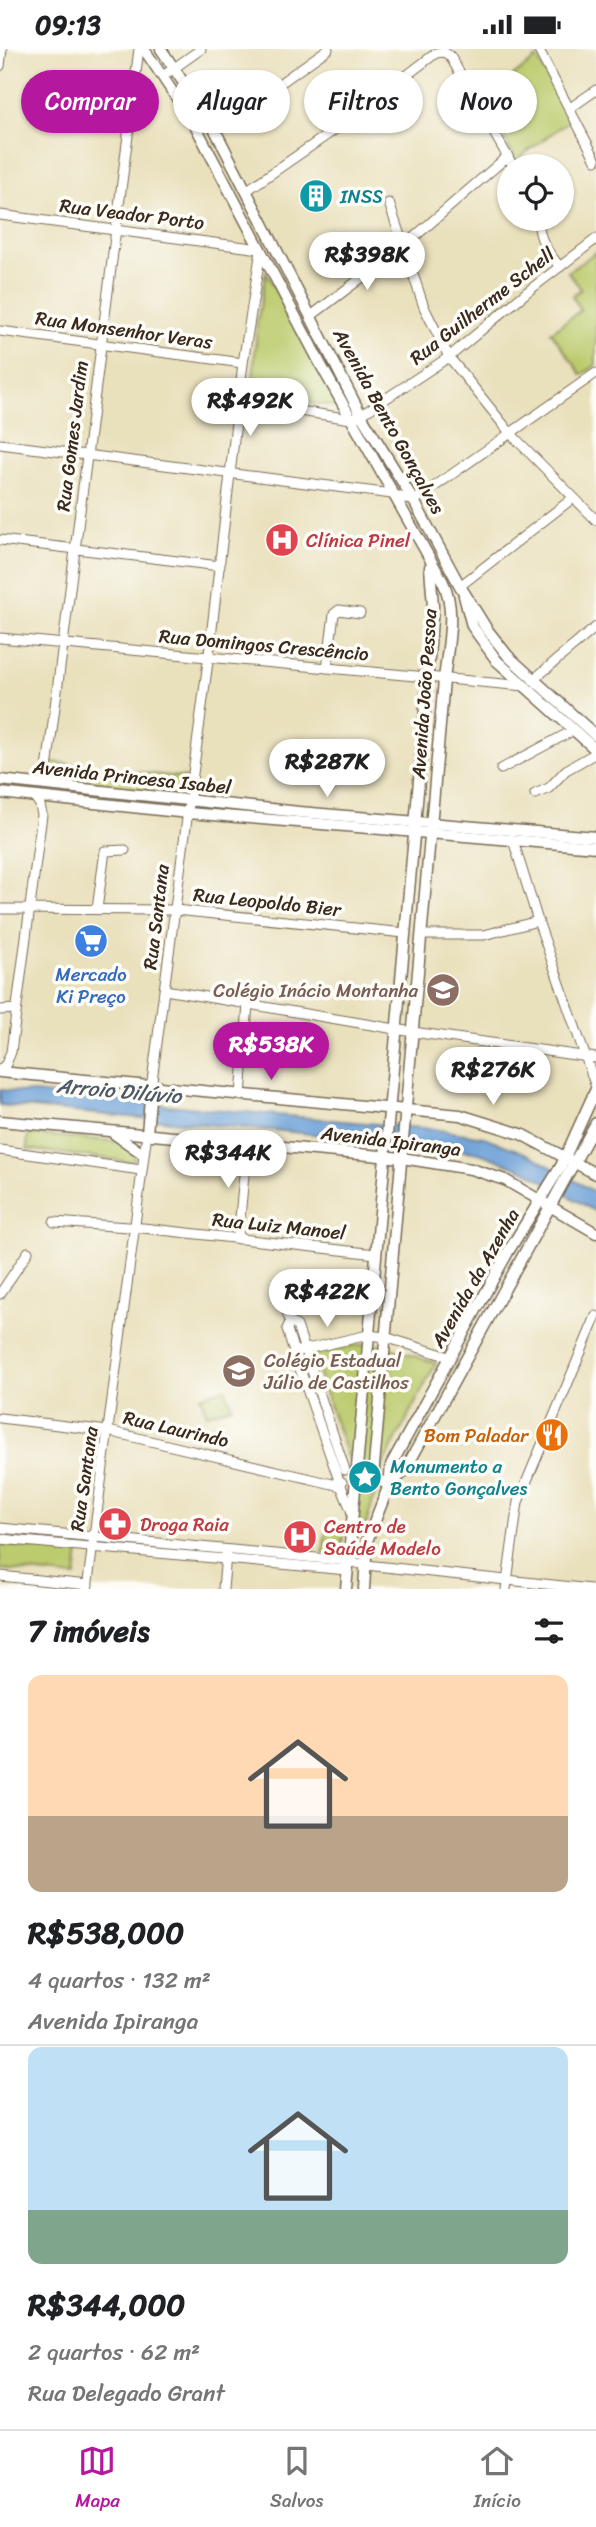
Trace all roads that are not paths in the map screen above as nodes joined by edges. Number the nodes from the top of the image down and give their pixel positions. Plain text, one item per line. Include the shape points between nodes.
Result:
1 (2, 49) edge
2 (141, 49) edge
3 (161, 49) edge
4 (201, 49) edge
5 (328, 49) edge
6 (538, 49) edge
7 (0, 66) edge
8 (175, 68) junction
9 (163, 76) junction
10 (290, 76) edge
11 (596, 90) edge
12 (569, 109) junction
13 (217, 133) edge
14 (507, 154) edge
15 (596, 160) edge
16 (497, 166) edge
17 (246, 191) junction
18 (389, 203) dead end
19 (0, 215) edge
20 (116, 230) junction
21 (539, 231) edge
22 (596, 239) edge
23 (405, 245) junction
24 (260, 249) junction
25 (560, 267) junction
26 (311, 316) junction
27 (0, 331) edge
28 (102, 344) junction
29 (449, 357) junction
30 (243, 363) junction
31 (596, 373) edge
32 (242, 403) junction
33 (356, 417) junction
34 (511, 434) junction
35 (0, 444) edge
36 (87, 455) junction
37 (230, 474) junction
38 (392, 494) junction
39 (573, 498) junction
40 (414, 501) junction
41 (596, 520) edge
42 (0, 540) edge
43 (75, 549) junction
44 (427, 557) junction
45 (220, 566) junction
46 (461, 588) junction
47 (360, 613) dead end
48 (449, 615) junction
49 (472, 626) junction
50 (596, 627) edge
51 (0, 638) edge
52 (65, 643) junction
53 (208, 658) junction
54 (327, 668) junction
55 (427, 678) junction
56 (444, 680) junction
57 (529, 683) junction
58 (574, 730) junction
59 (596, 736) edge
60 (596, 751) edge
61 (501, 769) dead end
62 (0, 780) edge
63 (45, 785) junction
64 (0, 793) edge
65 (535, 794) dead end
66 (35, 797) junction
67 (55, 799) junction
68 (189, 801) junction
69 (188, 813) junction
70 (41, 814) junction
71 (414, 828) junction
72 (431, 829) junction
73 (596, 837) edge
74 (513, 840) junction
75 (596, 848) edge
76 (125, 851) dead end
77 (0, 909) edge
78 (29, 909) junction
79 (97, 909) junction
80 (175, 910) junction
81 (538, 921) junction
82 (405, 933) junction
83 (422, 935) junction
84 (165, 990) junction
85 (248, 1004) junction
86 (16, 1009) junction
87 (0, 1010) edge
88 (397, 1029) junction
89 (413, 1032) junction
90 (11, 1052) junction
91 (586, 1056) junction
92 (596, 1058) edge
93 (0, 1071) edge
94 (20, 1075) junction
95 (596, 1088) edge
96 (151, 1093) junction
97 (241, 1096) junction
98 (388, 1113) junction
99 (406, 1114) junction
100 (0, 1121) edge
101 (596, 1123) edge
102 (147, 1130) junction
103 (111, 1131) junction
104 (247, 1143) junction
105 (0, 1150) edge
106 (385, 1151) junction
107 (402, 1152) junction
108 (143, 1155) junction
109 (568, 1164) junction
110 (126, 1170) junction
111 (141, 1170) junction
112 (596, 1174) edge
113 (549, 1199) junction
114 (54, 1222) dead end
115 (135, 1228) junction
116 (596, 1233) edge
117 (238, 1239) junction
118 (28, 1252) dead end
119 (376, 1254) junction
120 (0, 1294) edge
121 (286, 1309) dead end
122 (596, 1316) edge
123 (290, 1322) junction
124 (368, 1335) junction
125 (385, 1336) junction
126 (304, 1349) junction
127 (293, 1352) junction
128 (449, 1357) junction
129 (0, 1418) edge
130 (108, 1431) junction
131 (359, 1460) junction
132 (345, 1469) junction
133 (389, 1485) junction
134 (341, 1486) junction
135 (353, 1513) junction
136 (0, 1528) edge
137 (32, 1537) junction
138 (0, 1539) edge
139 (93, 1543) junction
140 (162, 1544) junction
141 (160, 1555) junction
142 (226, 1555) junction
143 (366, 1565) junction
144 (348, 1566) junction
145 (0, 1577) edge
146 (506, 1585) edge
147 (88, 1587) edge
148 (223, 1589) edge
149 (346, 1589) edge
150 (364, 1589) edge
151 (592, 1589) edge

1 - 7 street
2 - 9 main road, Avenida Bento Gonçalves
2 - 20 street, Rua Gomes Jardim
3 - 8 main road, Avenida Bento Gonçalves
4 - 8 street
5 - 10 street
6 - 12 street
8 - 9 street
9 - 24 main road, Avenida Bento Gonçalves via 196,127
11 - 12 street
12 - 15 street
13 - 17 main road, Avenida Bento Gonçalves
14 - 17 street via 450,56 436,53
16 - 23 street
17 - 26 main road, Avenida Bento Gonçalves
18 - 23 street
19 - 20 street, Rua Veador Porto
20 - 24 street, Rua Veador Porto
20 - 28 street, Rua Gomes Jardim
21 - 25 street via 544,247
22 - 25 street, Rua Guilherme Schell
23 - 26 street
23 - 29 street via 424,307
24 - 30 street, Rua Santana
24 - 33 main road, Avenida Bento Gonçalves
25 - 29 street, Rua Guilherme Schell
26 - 33 main road, Avenida Bento Gonçalves
27 - 28 street, Rua Monsenhor Veras
28 - 30 street, Rua Monsenhor Veras
28 - 36 street, Rua Gomes Jardim
29 - 33 street, Rua Guilherme Schell
29 - 34 street
30 - 32 street, Rua Santana
31 - 34 street
32 - 33 street
32 - 37 street, Rua Santana
33 - 38 main road, Avenida Bento Gonçalves
33 - 40 main road, Avenida Bento Gonçalves
34 - 39 street
34 - 40 street
35 - 36 street
36 - 37 street
36 - 43 street, Rua Gomes Jardim
37 - 38 street
37 - 45 street, Rua Santana
38 - 40 street
38 - 44 main road, Avenida Bento Gonçalves
39 - 41 street
39 - 46 street
40 - 46 main road, Avenida Bento Gonçalves
42 - 43 street
43 - 45 street
43 - 52 street, Rua Gomes Jardim
44 - 48 main road, Avenida João Pessoa via 446,589
44 - 55 main road, Avenida João Pessoa via 433,606
45 - 53 street, Rua Santana
46 - 49 main road, Avenida Bento Gonçalves
46 - 57 main road, Avenida Bento Gonçalves
47 - 54 street via 339,610 334,614
48 - 49 main road
48 - 56 main road, Avenida João Pessoa
49 - 57 main road, Avenida Bento Gonçalves via 497,661
50 - 57 street
51 - 52 street, Rua Domingos Crescêncio
52 - 53 street, Rua Domingos Crescêncio
52 - 63 street, Rua Gomes Jardim
53 - 54 street, Rua Domingos Crescêncio
53 - 68 street, Rua Santana
54 - 55 street, Rua Domingos Crescêncio
55 - 56 street, Rua Domingos Crescêncio
55 - 71 main road, Avenida João Pessoa
56 - 57 street, Rua Domingos Crescêncio
56 - 72 main road, Avenida João Pessoa
57 - 58 main road, Avenida Bento Gonçalves
57 - 59 main road, Avenida Bento Gonçalves
58 - 60 main road, Avenida Bento Gonçalves
58 - 61 street
60 - 65 street
62 - 63 main road, Avenida Princesa Isabel
63 - 68 main road, Avenida Princesa Isabel
64 - 66 main road, Avenida Princesa Isabel
66 - 67 main road, Avenida Princesa Isabel
66 - 70 street
67 - 69 main road, Avenida Princesa Isabel
67 - 70 street
68 - 69 street, Rua Santana
68 - 71 main road, Avenida Princesa Isabel
69 - 71 main road, Avenida Princesa Isabel
69 - 80 street, Rua Santana
70 - 78 street
71 - 72 main road, Avenida Princesa Isabel
71 - 82 main road, Avenida João Pessoa
72 - 73 main road, Avenida Princesa Isabel
72 - 74 main road, Avenida Princesa Isabel
72 - 83 main road, Avenida João Pessoa
74 - 75 main road, Avenida Princesa Isabel
74 - 81 street
76 - 79 street via 105,851
77 - 78 street, Rua Leopoldo Bier
78 - 79 street, Rua Leopoldo Bier
78 - 86 street
79 - 80 street, Rua Leopoldo Bier
80 - 82 street, Rua Leopoldo Bier
80 - 84 street, Rua Santana
81 - 83 street via 484,935
81 - 91 street
82 - 88 main road, Avenida João Pessoa
83 - 89 main road, Avenida João Pessoa
84 - 85 street
84 - 96 street, Rua Santana
85 - 88 street
85 - 97 street
86 - 87 street
86 - 90 street
88 - 89 street
88 - 98 main road, Avenida João Pessoa
89 - 91 street
89 - 99 main road, Avenida João Pessoa
90 - 93 street
90 - 94 street
91 - 92 street
91 - 95 street
93 - 94 main road, Avenida Ipiranga
94 - 96 main road, Avenida Ipiranga
95 - 109 main road, Avenida da Azenha
96 - 97 main road, Avenida Ipiranga
96 - 102 main road, Rua Santana
97 - 98 main road, Avenida Ipiranga
98 - 99 main road, Avenida Ipiranga
98 - 106 main road, Avenida João Pessoa
99 - 107 main road, Avenida João Pessoa
99 - 109 main road, Avenida Ipiranga via 460,1115 493,1123 521,1134
100 - 103 main road, Avenida Ipiranga
101 - 109 main road, Avenida da Azenha
102 - 103 main road, Avenida Ipiranga
102 - 104 main road, Avenida Ipiranga
102 - 108 street, Rua Santana
103 - 108 main road
104 - 106 main road, Avenida Ipiranga
104 - 117 street
105 - 110 street
106 - 107 main road, Avenida Ipiranga
106 - 119 main road, Avenida João Pessoa
107 - 113 main road, Avenida Ipiranga via 471,1169
107 - 125 main road, Avenida João Pessoa
108 - 110 street
108 - 111 street, Rua Santana
109 - 112 main road, Avenida Ipiranga
109 - 113 main road, Avenida da Azenha
110 - 111 street
111 - 115 street, Rua Santana
113 - 116 main road, Avenida Ipiranga
113 - 128 main road, Avenida da Azenha via 508,1252
113 - 133 main road, Avenida da Azenha via 404,1472
114 - 115 street, Rua Luiz Manoel
115 - 117 street, Rua Luiz Manoel
115 - 130 street, Rua Santana
117 - 119 street, Rua Luiz Manoel
118 - 120 street
119 - 124 main road, Avenida João Pessoa
121 - 123 street
122 - 146 street via 518,1502
123 - 126 street via 297,1326
123 - 127 street via 287,1329
124 - 125 street
124 - 126 street
124 - 131 main road, Avenida João Pessoa
125 - 128 street
125 - 133 main road, Avenida João Pessoa via 373,1477
126 - 127 street
126 - 132 street
127 - 134 street
128 - 133 main road, Avenida da Azenha via 391,1465
129 - 130 street, Rua Laurindo
130 - 134 street, Rua Laurindo
130 - 139 street, Rua Santana
131 - 132 street
131 - 135 main road, Avenida João Pessoa
132 - 134 street
133 - 143 main road, Avenida da Azenha via 367,1541
134 - 135 street
135 - 144 main road, Avenida João Pessoa
136 - 137 street
137 - 138 street
137 - 139 street
139 - 140 street
139 - 141 street
139 - 147 street, Rua Santana
140 - 141 street
140 - 142 street
141 - 142 street
142 - 144 street
142 - 148 street
143 - 144 street
143 - 146 street
143 - 150 main road
144 - 149 main road, Avenida João Pessoa
145 - 147 street
146 - 151 street

